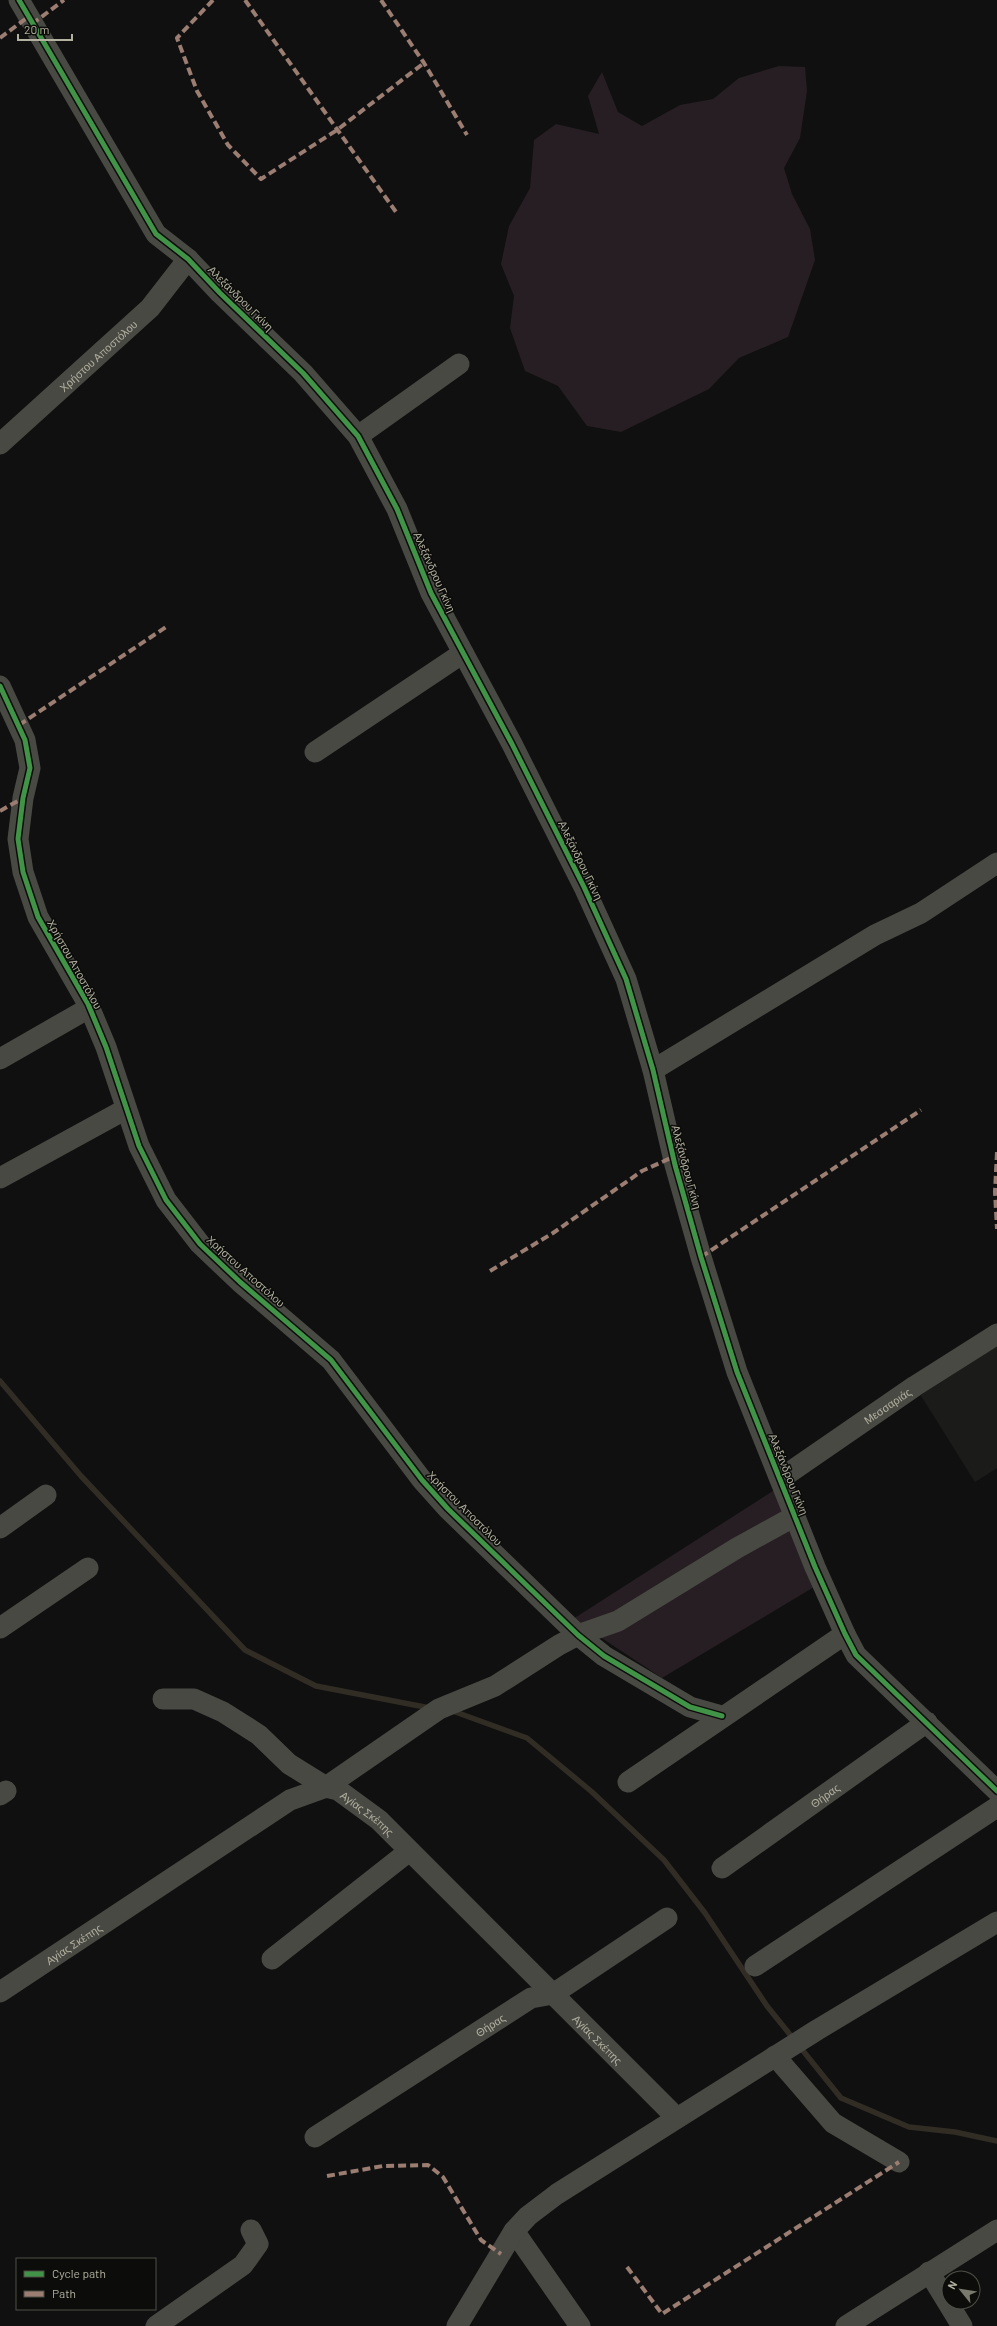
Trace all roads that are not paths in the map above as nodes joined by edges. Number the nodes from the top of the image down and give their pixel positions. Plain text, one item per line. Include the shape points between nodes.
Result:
1 (19, 0) edge
2 (188, 259) junction
3 (459, 364) dead end
4 (358, 436) junction
5 (0, 444) edge
6 (463, 653) junction
7 (0, 686) edge
8 (315, 752) dead end
9 (997, 863) edge
10 (89, 1008) junction
11 (0, 1059) edge
12 (653, 1070) junction
13 (126, 1109) junction
14 (0, 1178) edge
15 (997, 1334) edge
16 (780, 1479) junction
17 (46, 1495) dead end
18 (795, 1516) junction
19 (0, 1528) edge
20 (88, 1568) dead end
21 (0, 1628) edge
22 (845, 1634) junction
23 (578, 1635) junction
24 (163, 1699) dead end
25 (722, 1716) junction
26 (927, 1722) junction
27 (628, 1782) dead end
28 (326, 1787) junction
29 (997, 1791) edge
30 (997, 1806) edge
31 (408, 1852) junction
32 (722, 1868) dead end
33 (667, 1918) dead end
34 (997, 1922) edge
35 (272, 1959) dead end
36 (755, 1966) dead end
37 (0, 1992) edge
38 (553, 1994) junction
39 (778, 2054) junction
40 (677, 2118) junction
41 (316, 2137) dead end
42 (899, 2162) dead end
43 (251, 2230) dead end
44 (997, 2230) edge
45 (514, 2231) junction
46 (930, 2272) junction
47 (156, 2326) edge
48 (458, 2326) edge
49 (580, 2326) edge
50 (846, 2326) edge
51 (962, 2326) edge

1 - 2 street, Αλεξάνδρου Γκίνη via 144,216 156,234
2 - 4 street, Αλεξάνδρου Γκίνη via 303,373
2 - 5 street, Χρήστου Αποστόλου via 150,308
3 - 4 street
4 - 6 street, Αλεξάνδρου Γκίνη via 397,509 431,593
6 - 8 street
6 - 12 street, Αλεξάνδρου Γκίνη via 584,887 626,979
7 - 10 street, Χρήστου Αποστόλου via 25,740 30,768 18,839 22,872 38,917
9 - 12 street via 921,913 875,935
10 - 11 street
10 - 13 street, Χρήστου Αποστόλου via 106,1047
12 - 16 street, Αλεξάνδρου Γκίνη via 675,1165 701,1258 737,1372
13 - 14 street
13 - 23 street, Χρήστου Αποστόλου via 139,1146 166,1200 200,1244 331,1360 422,1480 448,1509
15 - 16 street, Μεσσαριάς via 915,1386
16 - 18 street, Αλεξάνδρου Γκίνη
17 - 19 street
18 - 22 street, Αλεξάνδρου Γκίνη
18 - 23 street via 737,1548 618,1621
20 - 21 street
22 - 25 street
22 - 26 street, Αλεξάνδρου Γκίνη via 856,1655
23 - 25 street, Χρήστου Αποστόλου via 604,1656 690,1707
23 - 28 street via 495,1686 439,1709
24 - 28 street via 194,1700 223,1712 259,1736 289,1764
25 - 27 street
26 - 29 street, Αλεξάνδρου Γκίνη
26 - 32 street, Θήρας
28 - 31 street, Αγίας Σκέπης via 343,1793 379,1820
28 - 37 street, Αγίας Σκέπης via 290,1800
30 - 36 street
31 - 35 street
31 - 38 street, Αγίας Σκέπης
33 - 38 street, Θήρας
34 - 39 street
38 - 40 street, Αγίας Σκέπης
38 - 41 street, Θήρας via 531,1998
39 - 40 street
39 - 42 street via 833,2123
40 - 45 street via 557,2194 528,2216
43 - 47 street via 258,2244 243,2265
44 - 46 street
45 - 48 street
45 - 49 street
46 - 50 street
46 - 51 street

